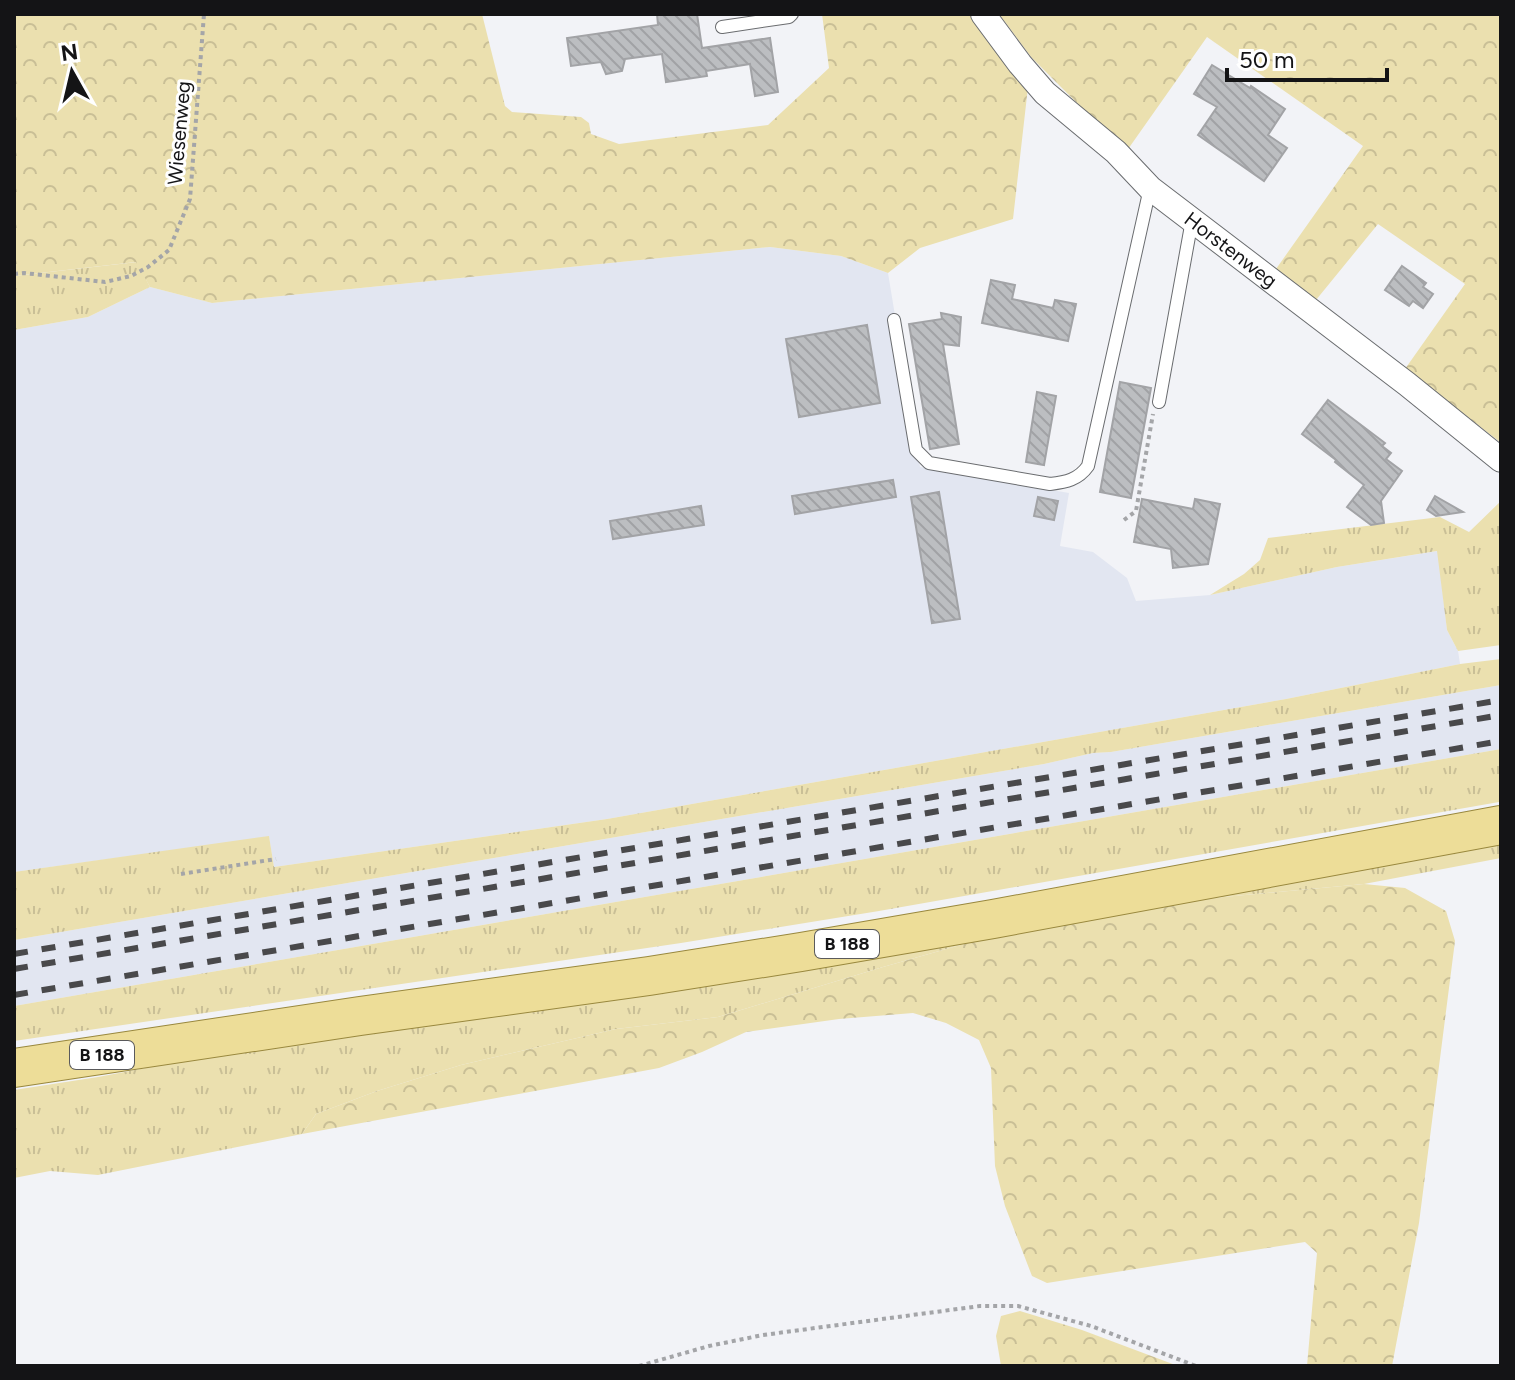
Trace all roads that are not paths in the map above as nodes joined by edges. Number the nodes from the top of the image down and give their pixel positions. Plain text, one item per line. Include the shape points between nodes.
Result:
1 (792, 14) edge
2 (983, 14) edge
3 (722, 27) dead end
4 (1150, 188) junction
5 (1192, 220) junction
6 (894, 320) dead end
7 (1159, 402) road end
8 (1501, 460) edge
9 (1501, 825) edge
10 (14, 1068) edge

1 - 3 lane
2 - 4 street, Horstenweg via 1045,93
4 - 5 street, Horstenweg
4 - 6 lane via 1088,466 1077,478 1050,484 929,463 916,450
5 - 7 lane
5 - 8 street, Horstenweg
9 - 10 main road, B 188 via 801,952

